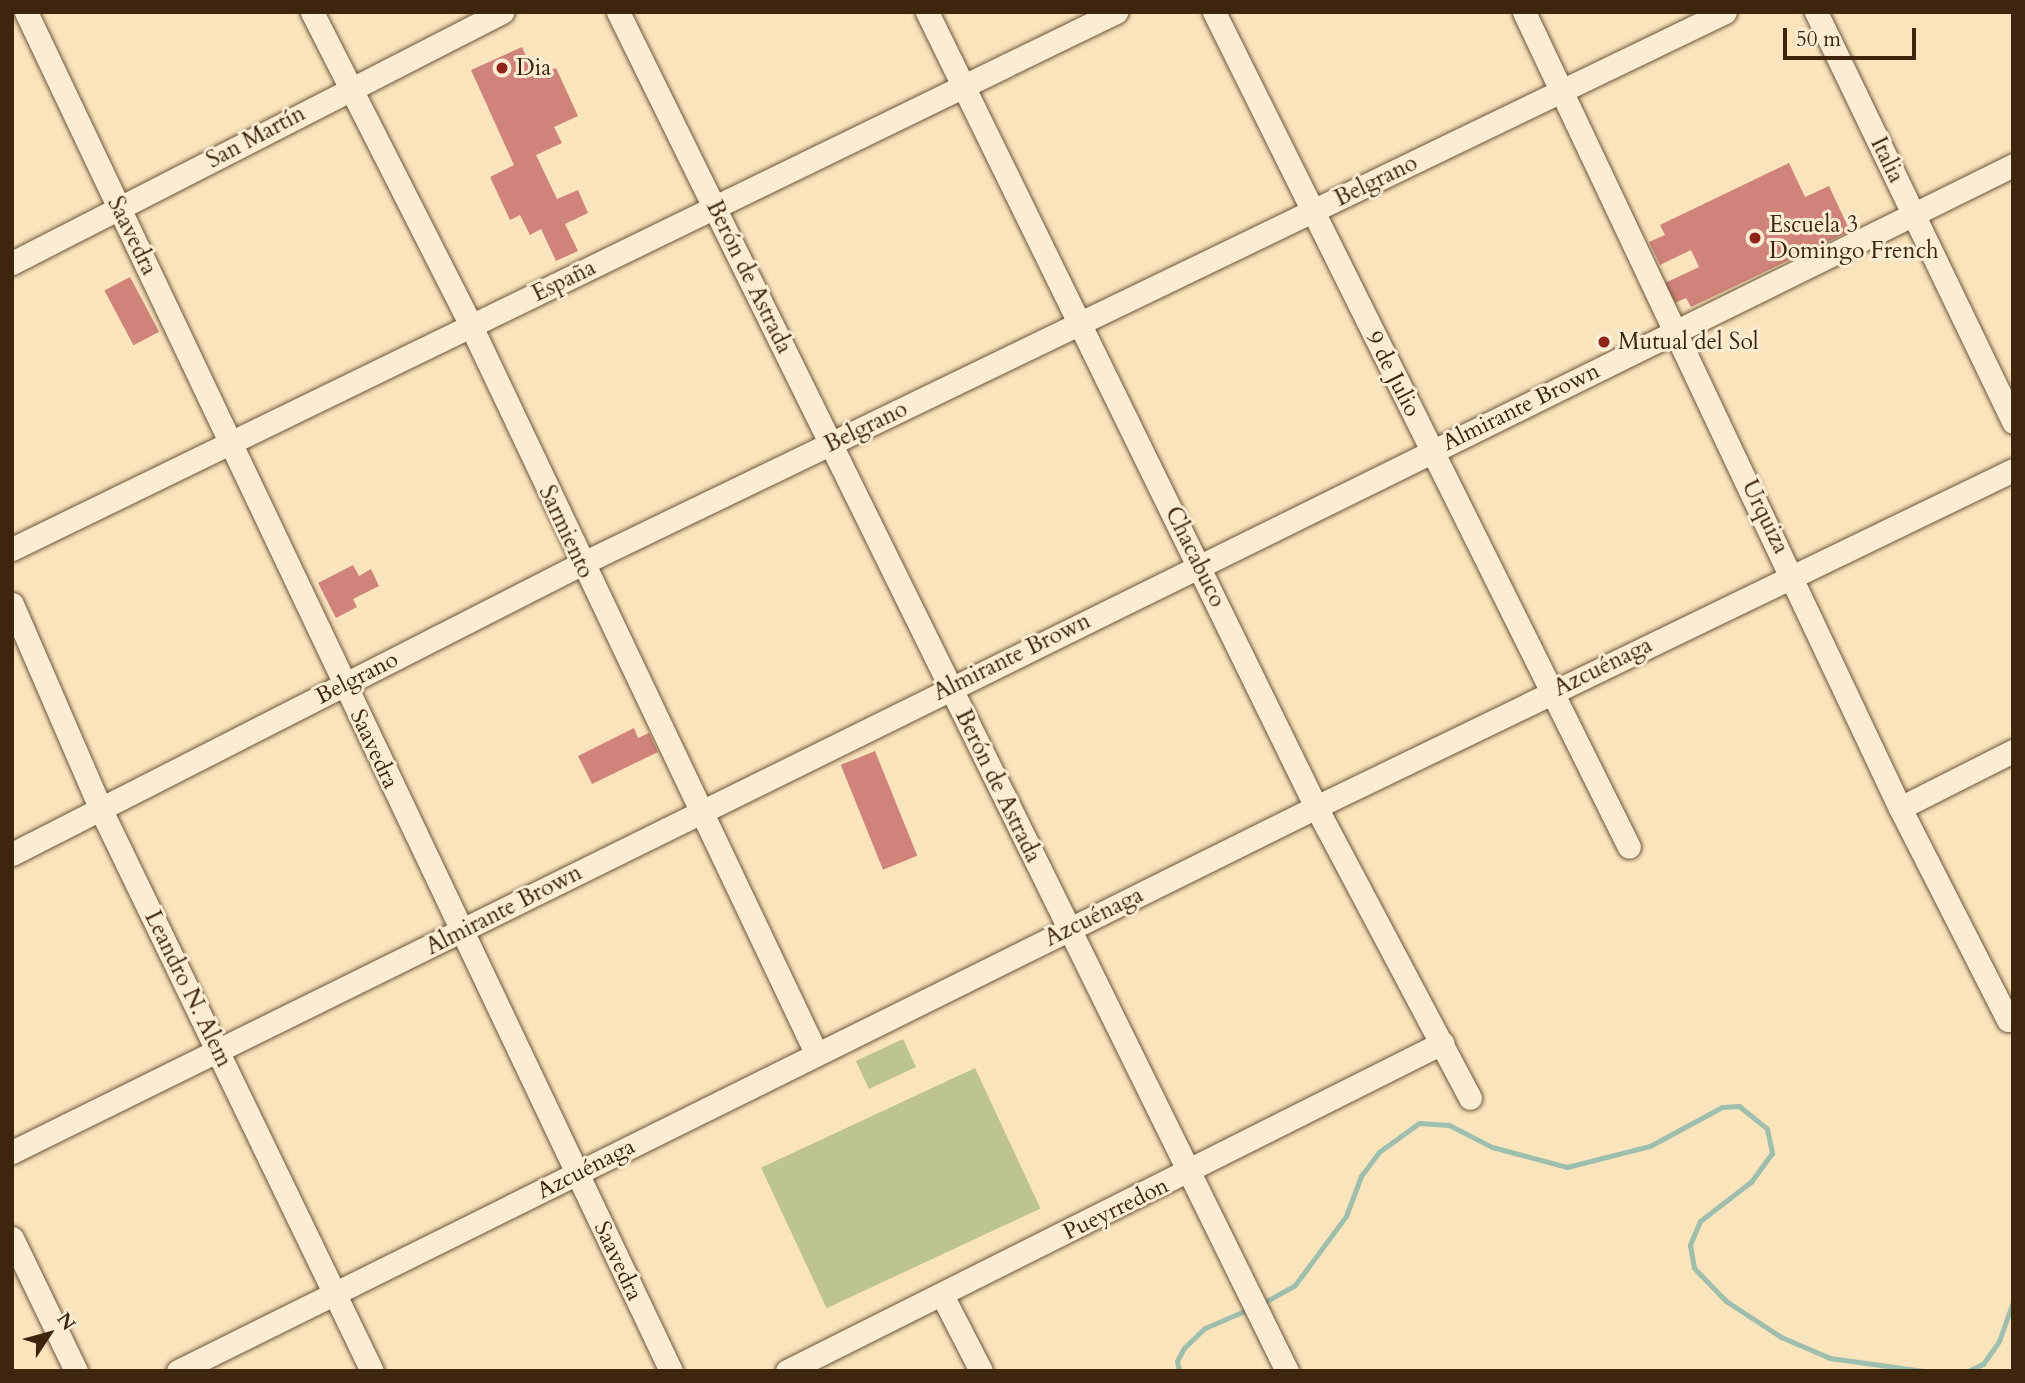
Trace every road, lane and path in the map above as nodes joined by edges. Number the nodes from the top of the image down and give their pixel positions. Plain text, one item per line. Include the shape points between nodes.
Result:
1 (26, 12) edge
2 (312, 12) edge
3 (502, 12) edge
4 (618, 12) edge
5 (927, 12) edge
6 (1116, 12) edge
7 (1214, 12) edge
8 (1524, 12) edge
9 (1725, 12) edge
10 (1816, 12) edge
11 (965, 86) junction
12 (349, 87) junction
13 (1562, 91) junction
14 (2013, 165) edge
15 (715, 207) junction
16 (120, 210) junction
17 (1312, 212) junction
18 (1913, 214) junction
19 (12, 263) edge
20 (1081, 323) junction
21 (471, 326) junction
22 (1676, 331) junction
23 (2013, 422) edge
24 (231, 442) junction
25 (830, 444) junction
26 (1432, 451) junction
27 (2013, 470) edge
28 (12, 549) edge
29 (581, 564) junction
30 (1199, 565) junction
31 (1793, 573) junction
32 (12, 604) edge
33 (344, 685) junction
34 (950, 688) junction
35 (1553, 691) junction
36 (2013, 751) edge
37 (1316, 807) junction
38 (1900, 808) junction
39 (101, 810) junction
40 (701, 810) junction
41 (1629, 847) dead end
42 (12, 854) edge
43 (1067, 930) junction
44 (461, 933) junction
45 (2008, 1020) dead end
46 (1441, 1043) junction
47 (217, 1049) junction
48 (816, 1053) junction
49 (1470, 1098) dead end
50 (12, 1153) edge
51 (577, 1173) junction
52 (1189, 1173) junction
53 (12, 1238) edge
54 (942, 1295) junction
55 (337, 1296) junction
56 (76, 1371) edge
57 (178, 1371) edge
58 (372, 1371) edge
59 (671, 1371) edge
60 (787, 1371) edge
61 (981, 1371) edge
62 (1287, 1371) edge

1 - 16 street, Saavedra
2 - 12 street, Sarmiento
3 - 12 street, San Martín
4 - 15 street, Berón de Astrada
5 - 11 street, Chacabuco
6 - 11 street, España
7 - 17 street, 9 de Julio
8 - 13 street, Urquiza
9 - 13 street, Belgrano
10 - 18 street, Italia
11 - 15 street, España
11 - 20 street, Chacabuco
12 - 16 street, San Martín
12 - 21 street, Sarmiento
13 - 17 street, Belgrano
13 - 22 street, Urquiza
14 - 18 street, Almirante Brown
15 - 21 street, España
15 - 25 street, Berón de Astrada
16 - 19 street, San Martín
16 - 24 street, Saavedra
17 - 20 street, Belgrano
17 - 26 street, 9 de Julio
18 - 22 street, Almirante Brown
18 - 23 street, Italia
20 - 25 street, Belgrano
20 - 30 street, Chacabuco
21 - 24 street, España
21 - 29 street, Sarmiento
22 - 26 street, Almirante Brown
22 - 31 street, Urquiza
24 - 28 street, España
24 - 33 street, Saavedra
25 - 29 street, Belgrano
25 - 34 street, Berón de Astrada
26 - 30 street, Almirante Brown
26 - 35 street, 9 de Julio
27 - 31 street, Azcuénaga
29 - 33 street, Belgrano
29 - 40 street, Sarmiento
30 - 34 street, Almirante Brown
30 - 37 street, Chacabuco
31 - 35 street, Azcuénaga
31 - 38 street, Urquiza
32 - 39 street, Leandro N. Alem
33 - 39 street, Belgrano
33 - 44 street, Saavedra
34 - 40 street, Almirante Brown
34 - 43 street, Berón de Astrada
35 - 37 street, Azcuénaga
35 - 41 street, 9 de Julio
36 - 38 street
37 - 43 street, Azcuénaga
37 - 46 street, Chacabuco
38 - 45 street, Urquiza
39 - 42 street, Belgrano
39 - 47 street, Leandro N. Alem
40 - 44 street, Almirante Brown
40 - 48 street, Sarmiento
43 - 48 street, Azcuénaga
43 - 52 street, Berón de Astrada
44 - 47 street, Almirante Brown
44 - 51 street, Saavedra
46 - 49 street, Chacabuco
46 - 52 street, Pueyrredon
47 - 50 street, Almirante Brown
47 - 55 street, Leandro N. Alem
48 - 51 street, Azcuénaga
51 - 55 street, Azcuénaga
51 - 59 street, Saavedra
52 - 54 street, Pueyrredon
52 - 62 street, Berón de Astrada
53 - 56 street
54 - 60 street, Pueyrredon
54 - 61 street
55 - 57 street, Azcuénaga
55 - 58 street, Leandro N. Alem

